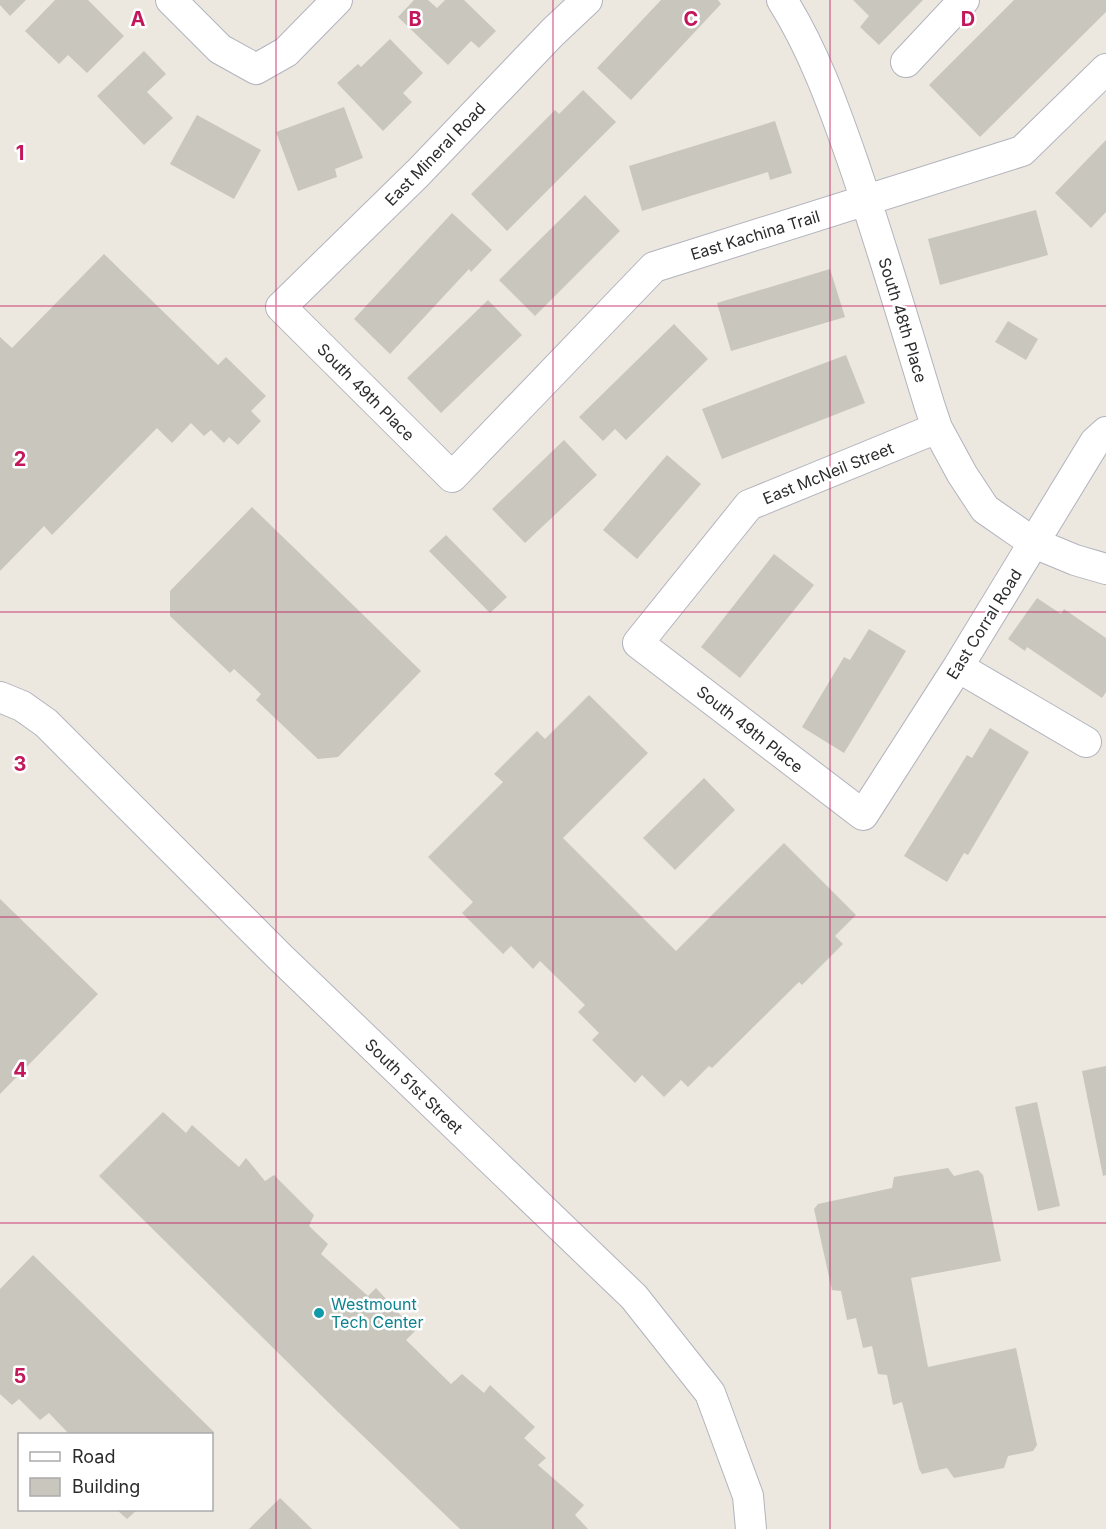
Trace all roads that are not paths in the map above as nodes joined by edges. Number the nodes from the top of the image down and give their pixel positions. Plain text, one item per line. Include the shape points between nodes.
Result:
1 (171, 0) edge
2 (337, 0) edge
3 (587, 0) edge
4 (782, 0) edge
5 (964, 0) edge
6 (906, 62) dead end
7 (1106, 69) edge
8 (867, 200) junction
9 (281, 307) joint
10 (937, 428) junction
11 (1106, 432) edge
12 (452, 477) joint
13 (1034, 543) junction
14 (1106, 569) edge
15 (638, 643) joint
16 (958, 667) junction
17 (0, 697) edge
18 (1086, 742) dead end
19 (863, 815) joint
20 (751, 1529) edge

1 - 2 street via 220,49 256,69 286,52
3 - 9 street, East Mineral Road
4 - 8 street, South 48th Place via 820,73
5 - 6 street
7 - 8 street, East Kachina Trail via 1022,151
8 - 10 street, South 48th Place
8 - 12 street, East Kachina Trail via 654,267
9 - 12 street, South 49th Place
10 - 13 street, South 48th Place via 986,509
10 - 15 street, East McNeil Street via 749,505
11 - 13 street, East Corral Road via 1095,442
13 - 14 street, South 48th Place
13 - 16 street, East Corral Road
15 - 19 street, South 49th Place
16 - 18 street
16 - 19 street, East Corral Road
17 - 20 street, South 51st Street via 46,723 280,957 634,1297 710,1393 748,1496

